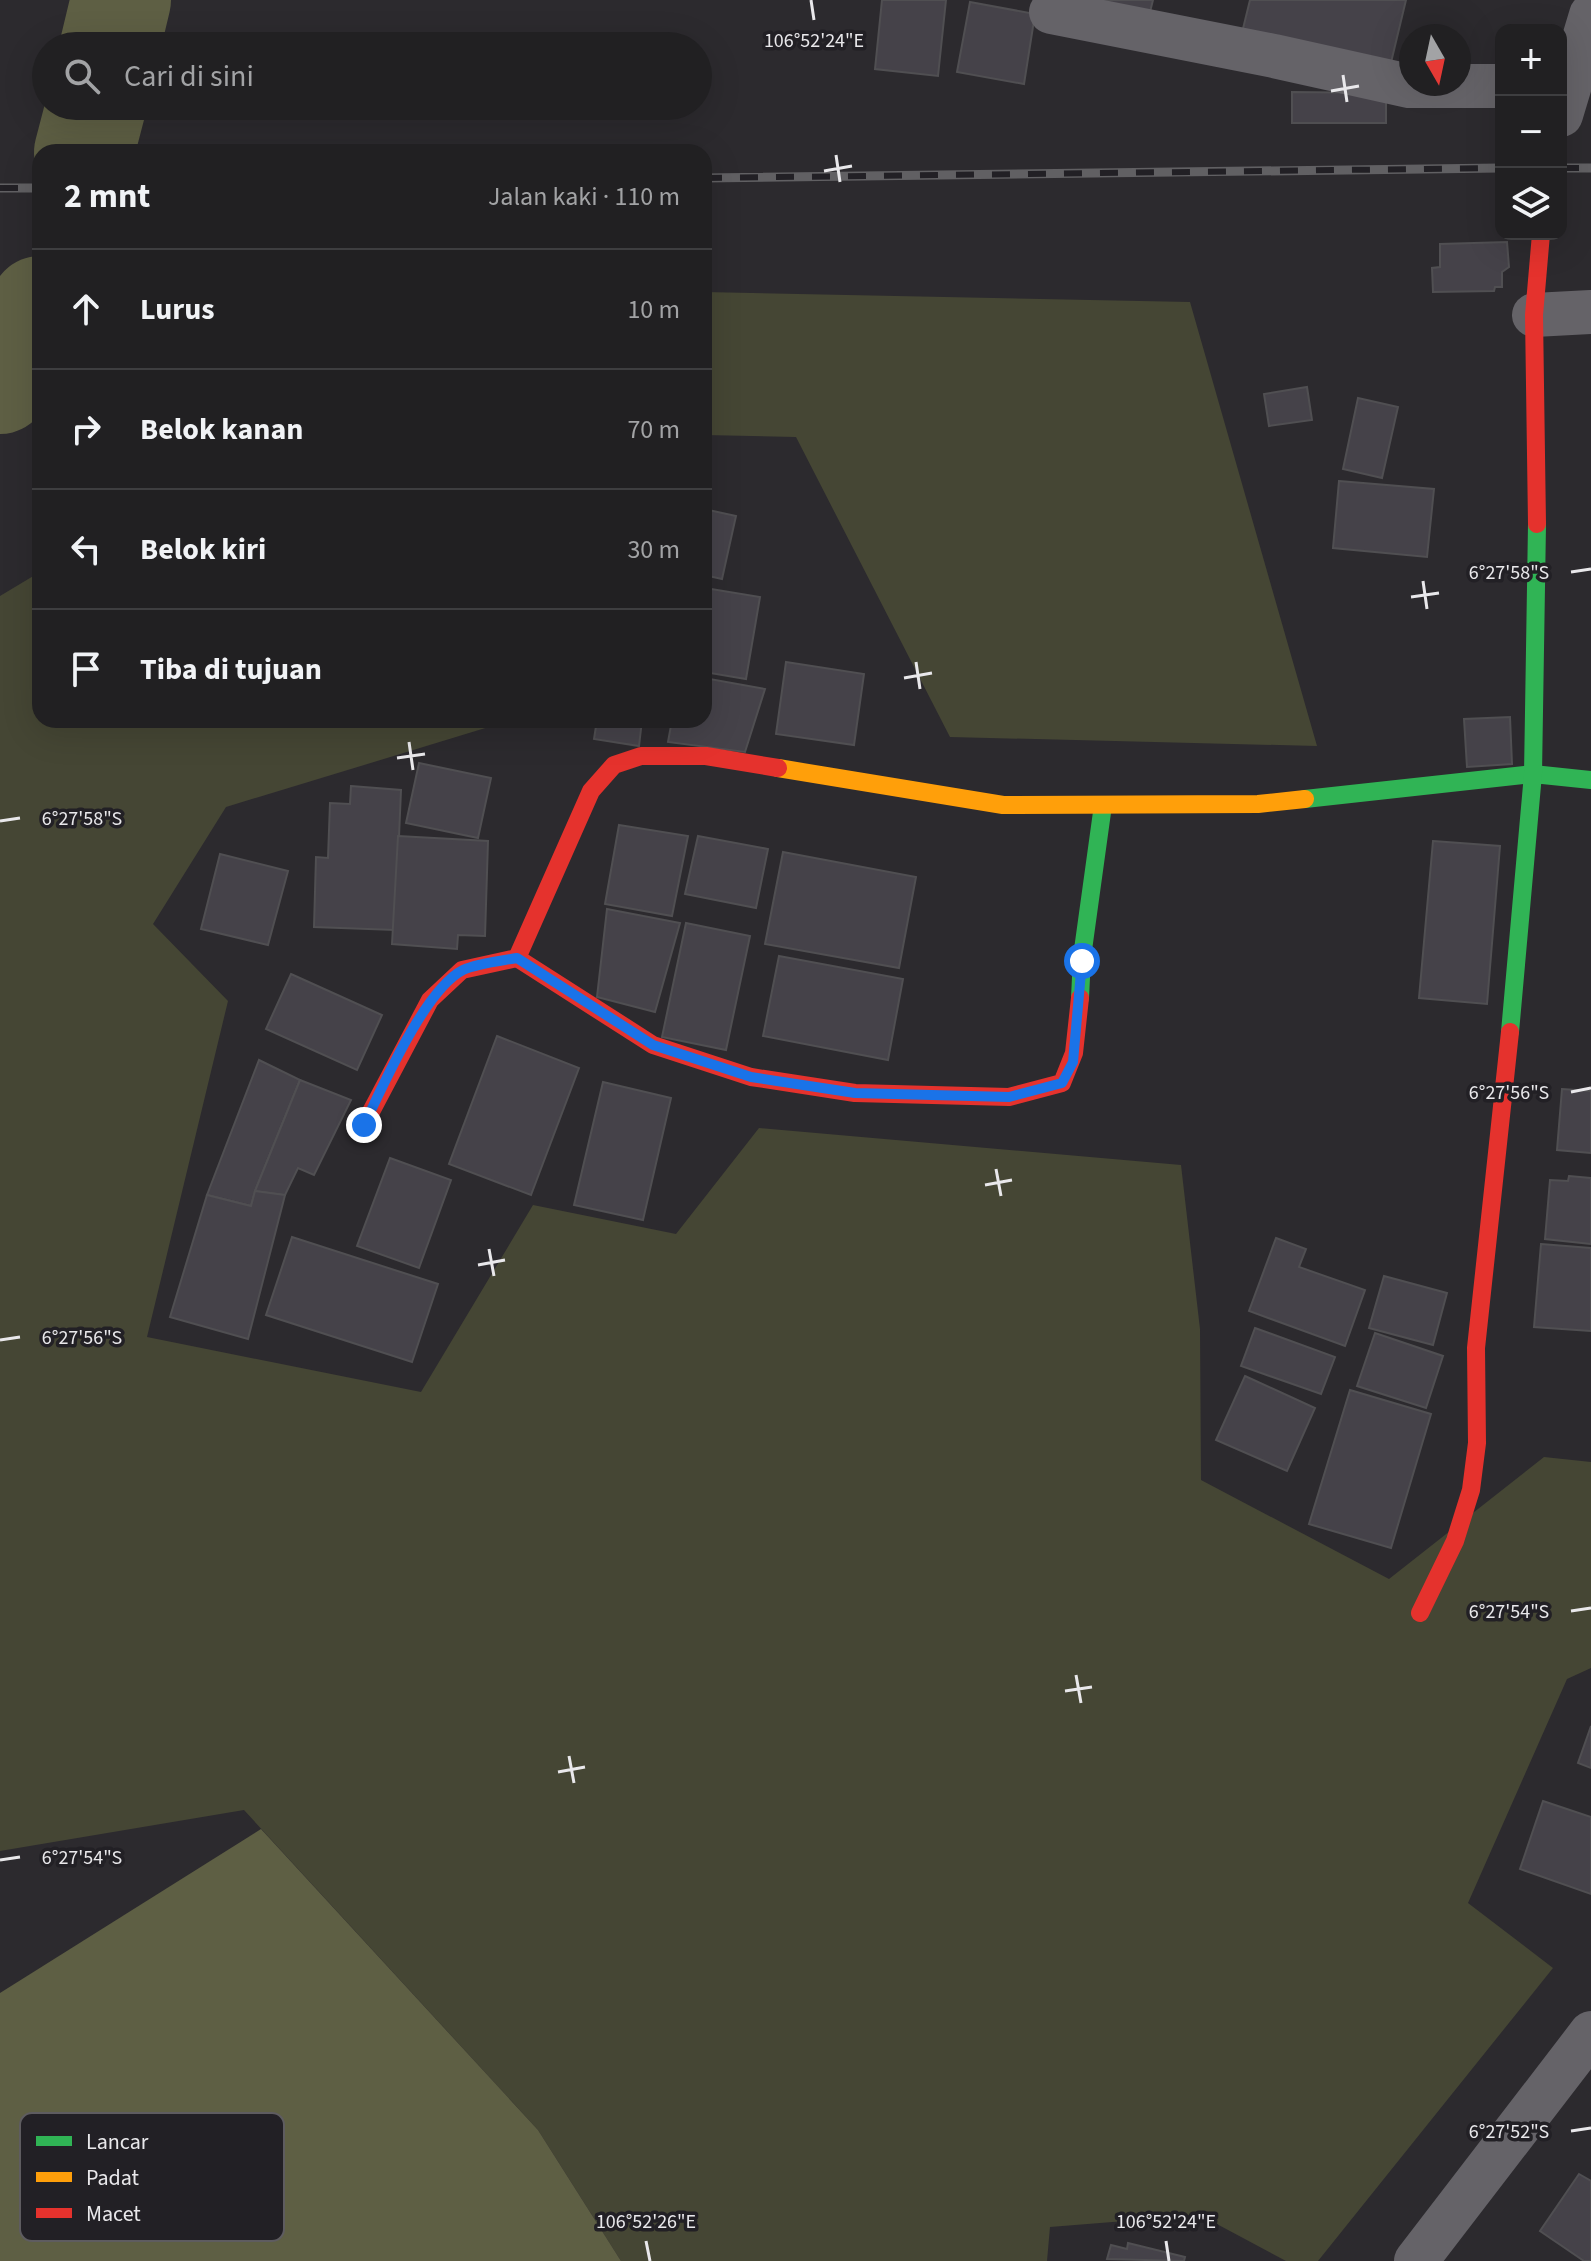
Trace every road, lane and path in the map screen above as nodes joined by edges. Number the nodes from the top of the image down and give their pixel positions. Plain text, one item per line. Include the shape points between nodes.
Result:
1 (1051, 12) dead end
2 (1591, 15) edge
3 (1495, 86) edge
4 (1571, 93) edge
5 (1540, 240) edge
6 (1591, 312) edge
7 (1534, 315) junction
8 (1533, 774) junction
9 (1591, 780) edge
10 (1103, 805) junction
11 (517, 958) junction
12 (364, 1125) dead end
13 (1420, 1613) dead end
14 (1591, 2033) edge
15 (1416, 2261) edge

1 - 3 street via 1409,86
2 - 4 street
5 - 7 street
6 - 7 street
7 - 8 street via 1538,558
8 - 9 street
8 - 10 street via 1258,804
8 - 13 street via 1476,1348 1477,1443 1471,1490 1455,1541
10 - 11 street via 1003,805 706,756 641,756 614,765 591,791
10 - 11 street via 1073,1062 1062,1083 1022,1094 855,1093 751,1077 653,1045
11 - 12 street via 462,970 430,1000
14 - 15 street

